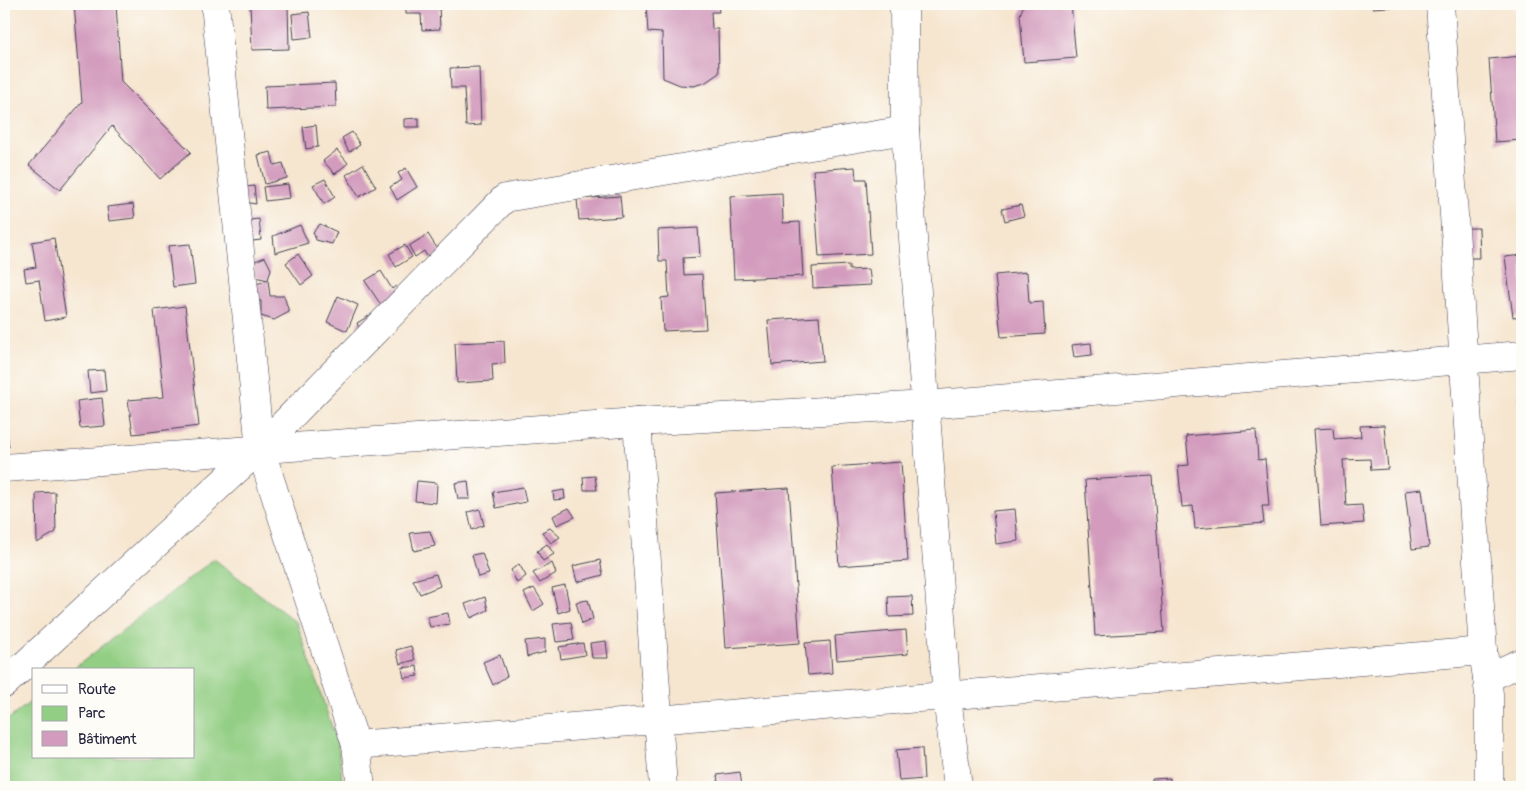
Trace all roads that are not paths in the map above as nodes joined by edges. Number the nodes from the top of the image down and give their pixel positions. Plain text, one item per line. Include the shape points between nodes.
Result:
1 (215, 4) edge
2 (904, 4) edge
3 (1440, 4) edge
4 (905, 130) junction
5 (1522, 355) edge
6 (1464, 359) junction
7 (926, 405) junction
8 (637, 422) junction
9 (260, 448) junction
10 (4, 468) edge
11 (1484, 651) junction
12 (1522, 662) edge
13 (1487, 678) junction
14 (4, 684) edge
15 (947, 697) junction
16 (657, 722) junction
17 (356, 745) junction
18 (361, 787) edge
19 (663, 787) edge
20 (958, 787) edge
21 (1489, 787) edge

1 - 9 street
2 - 4 street
3 - 6 street
4 - 7 street
4 - 9 street via 504,198
5 - 6 street
6 - 7 street
6 - 11 street
7 - 8 street
7 - 15 street
8 - 9 street
8 - 16 street
9 - 10 street
9 - 14 street
9 - 17 street
11 - 13 street
11 - 15 street
12 - 13 street
13 - 21 street
15 - 16 street
15 - 20 street
16 - 17 street
16 - 19 street
17 - 18 street

